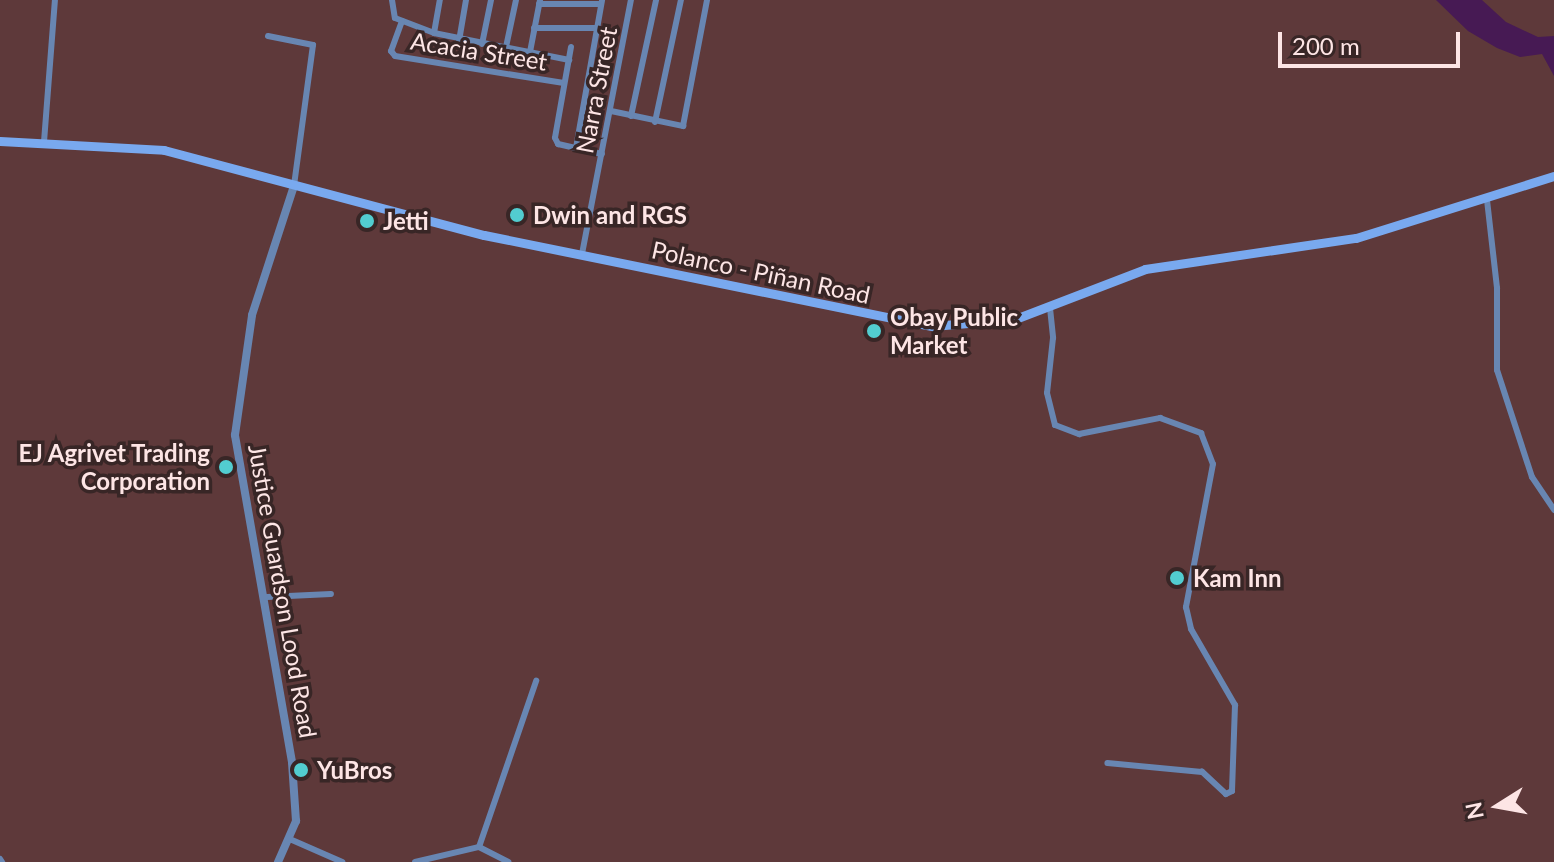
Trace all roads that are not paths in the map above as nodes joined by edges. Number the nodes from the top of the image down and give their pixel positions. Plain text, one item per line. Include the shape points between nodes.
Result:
1 (55, 0) edge
2 (392, 0) edge
3 (440, 0) edge
4 (466, 0) edge
5 (491, 0) edge
6 (516, 0) edge
7 (631, 0) edge
8 (656, 0) edge
9 (681, 0) edge
10 (707, 0) edge
11 (540, 2) edge
12 (602, 2) edge
13 (402, 21) junction
14 (534, 28) junction
15 (598, 28) junction
16 (434, 33) junction
17 (268, 36) dead end
18 (459, 41) junction
19 (482, 44) junction
20 (506, 47) junction
21 (571, 47) dead end
22 (530, 52) junction
23 (569, 60) junction
24 (564, 83) junction
25 (611, 111) junction
26 (631, 116) junction
27 (655, 122) junction
28 (0, 141) edge
29 (44, 142) junction
30 (576, 148) junction
31 (602, 154) junction
32 (1554, 176) edge
33 (294, 186) junction
34 (1487, 200) junction
35 (582, 254) junction
36 (1050, 308) junction
37 (1554, 510) edge
38 (331, 594) dead end
39 (267, 597) junction
40 (536, 681) dead end
41 (1107, 763) dead end
42 (292, 840) junction
43 (479, 847) junction
44 (278, 862) edge
45 (342, 862) edge
46 (415, 862) edge
47 (508, 862) edge

1 - 29 street
2 - 13 street via 392,15
3 - 16 street
4 - 18 street
5 - 19 street
6 - 20 street
7 - 25 street, Narra Street
8 - 26 street
9 - 27 street
10 - 27 street via 681,128
11 - 12 street
11 - 14 street
12 - 15 street
13 - 16 street
13 - 24 street, Acacia Street via 391,51 414,60
14 - 15 street
14 - 22 street
15 - 30 street
16 - 18 street
17 - 33 street via 313,45
18 - 19 street
19 - 20 street
20 - 22 street
21 - 23 street
22 - 23 street
23 - 24 street
24 - 30 street via 556,141
25 - 26 street
25 - 31 street, Narra Street
26 - 27 street
28 - 29 main road, Polanco - Piñan Road
29 - 33 main road, Polanco - Piñan Road via 164,150
30 - 31 street
31 - 35 street, Narra Street
32 - 34 main road, Polanco - Piñan Road
33 - 35 main road, Polanco - Piñan Road
33 - 39 street, Justice Guardson Lood Road via 252,315 236,407 236,460
34 - 36 main road, Polanco - Piñan Road via 1356,238 1145,269 1092,286
34 - 37 street via 1497,288 1497,370 1532,477
35 - 36 main road, Polanco - Piñan Road via 933,326 1015,319
36 - 41 street via 1053,338 1047,393 1055,425 1079,434 1160,418 1207,438 1213,464 1186,607 1191,629 1235,705 1232,791 1226,794 1202,772
38 - 39 street
39 - 42 street, Justice Guardson Lood Road via 292,762
40 - 43 street
42 - 44 street
42 - 45 street
43 - 46 street
43 - 47 street

